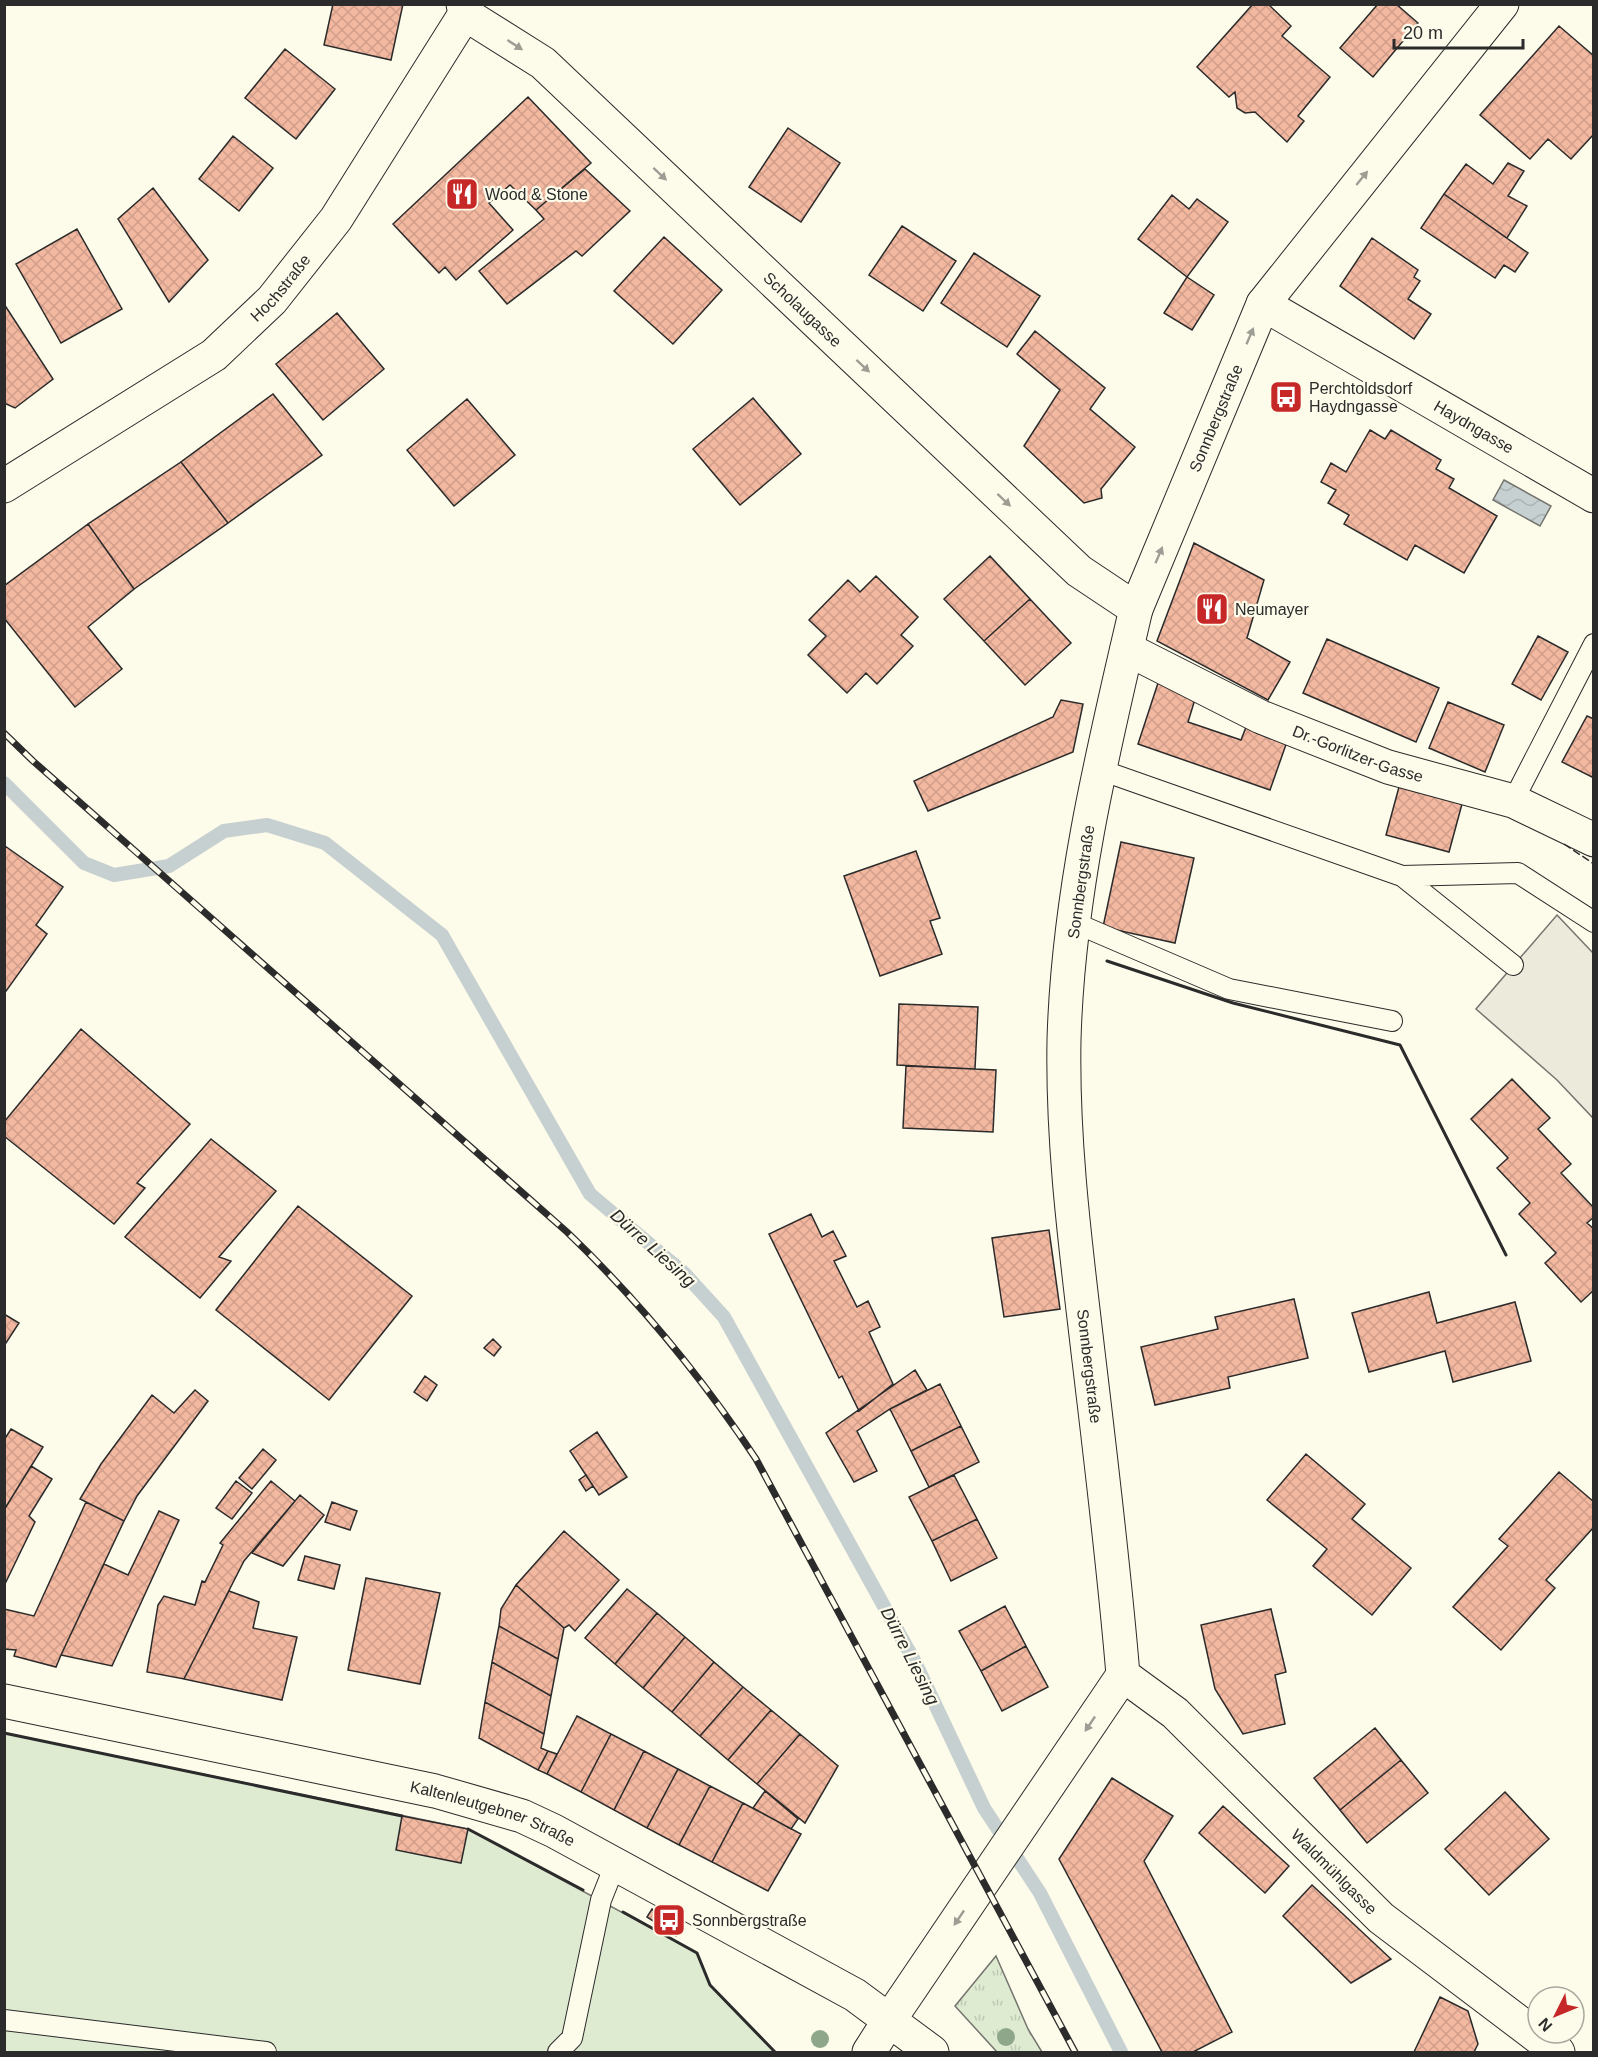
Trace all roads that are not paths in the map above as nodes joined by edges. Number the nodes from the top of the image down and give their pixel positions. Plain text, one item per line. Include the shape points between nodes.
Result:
1 (1502, 4) edge
2 (464, 9) edge
3 (1263, 304) junction
4 (4, 486) edge
5 (1593, 496) edge
6 (1136, 609) junction
7 (1593, 644) edge
8 (1128, 649) junction
9 (1098, 769) junction
10 (1513, 801) junction
11 (1593, 840) edge
12 (1402, 876) junction
13 (1073, 922) junction
14 (1593, 922) edge
15 (1513, 965) dead end
16 (1392, 1021) dead end
17 (1123, 1675) junction
18 (4, 1701) edge
19 (615, 1865) junction
20 (890, 2019) junction
21 (4, 2020) edge
22 (266, 2052) edge
23 (558, 2052) edge
24 (869, 2052) edge
25 (932, 2052) edge
26 (1558, 2052) edge

3 -> 1 main road, Sonnbergstraße
2 - 4 main road, Hochstraße via 336,219 272,300 214,355
2 -> 6 main road, Scholaugasse via 543,63 1079,571
3 - 5 main road, Haydngasse
6 -> 3 main road, Sonnbergstraße
6 - 8 main road, Sonnbergstraße
7 - 10 lane
8 - 9 main road, Sonnbergstraße
8 - 10 main road, Dr.-Gorlitzer-Gasse via 1282,725 1388,767
9 - 12 lane
9 - 13 main road, Sonnbergstraße
10 - 11 main road, Dr.-Gorlitzer-Gasse
12 - 14 lane via 1518,873
12 - 15 lane
13 - 16 lane via 1229,989
13 - 17 main road, Sonnbergstraße via 1064,1040 1069,1186
17 -> 20 main road
17 - 26 main road, Waldmühlgasse via 1175,1713 1381,1918
18 - 19 main road, Kaltenleutgebner Straße via 466,1799 533,1821
19 - 20 main road, Kaltenleutgebner Straße via 823,1976
19 - 23 lane via 601,1900 572,2038
20 - 24 main road
20 - 25 main road, Kaltenleutgebner Straße
21 - 22 lane

